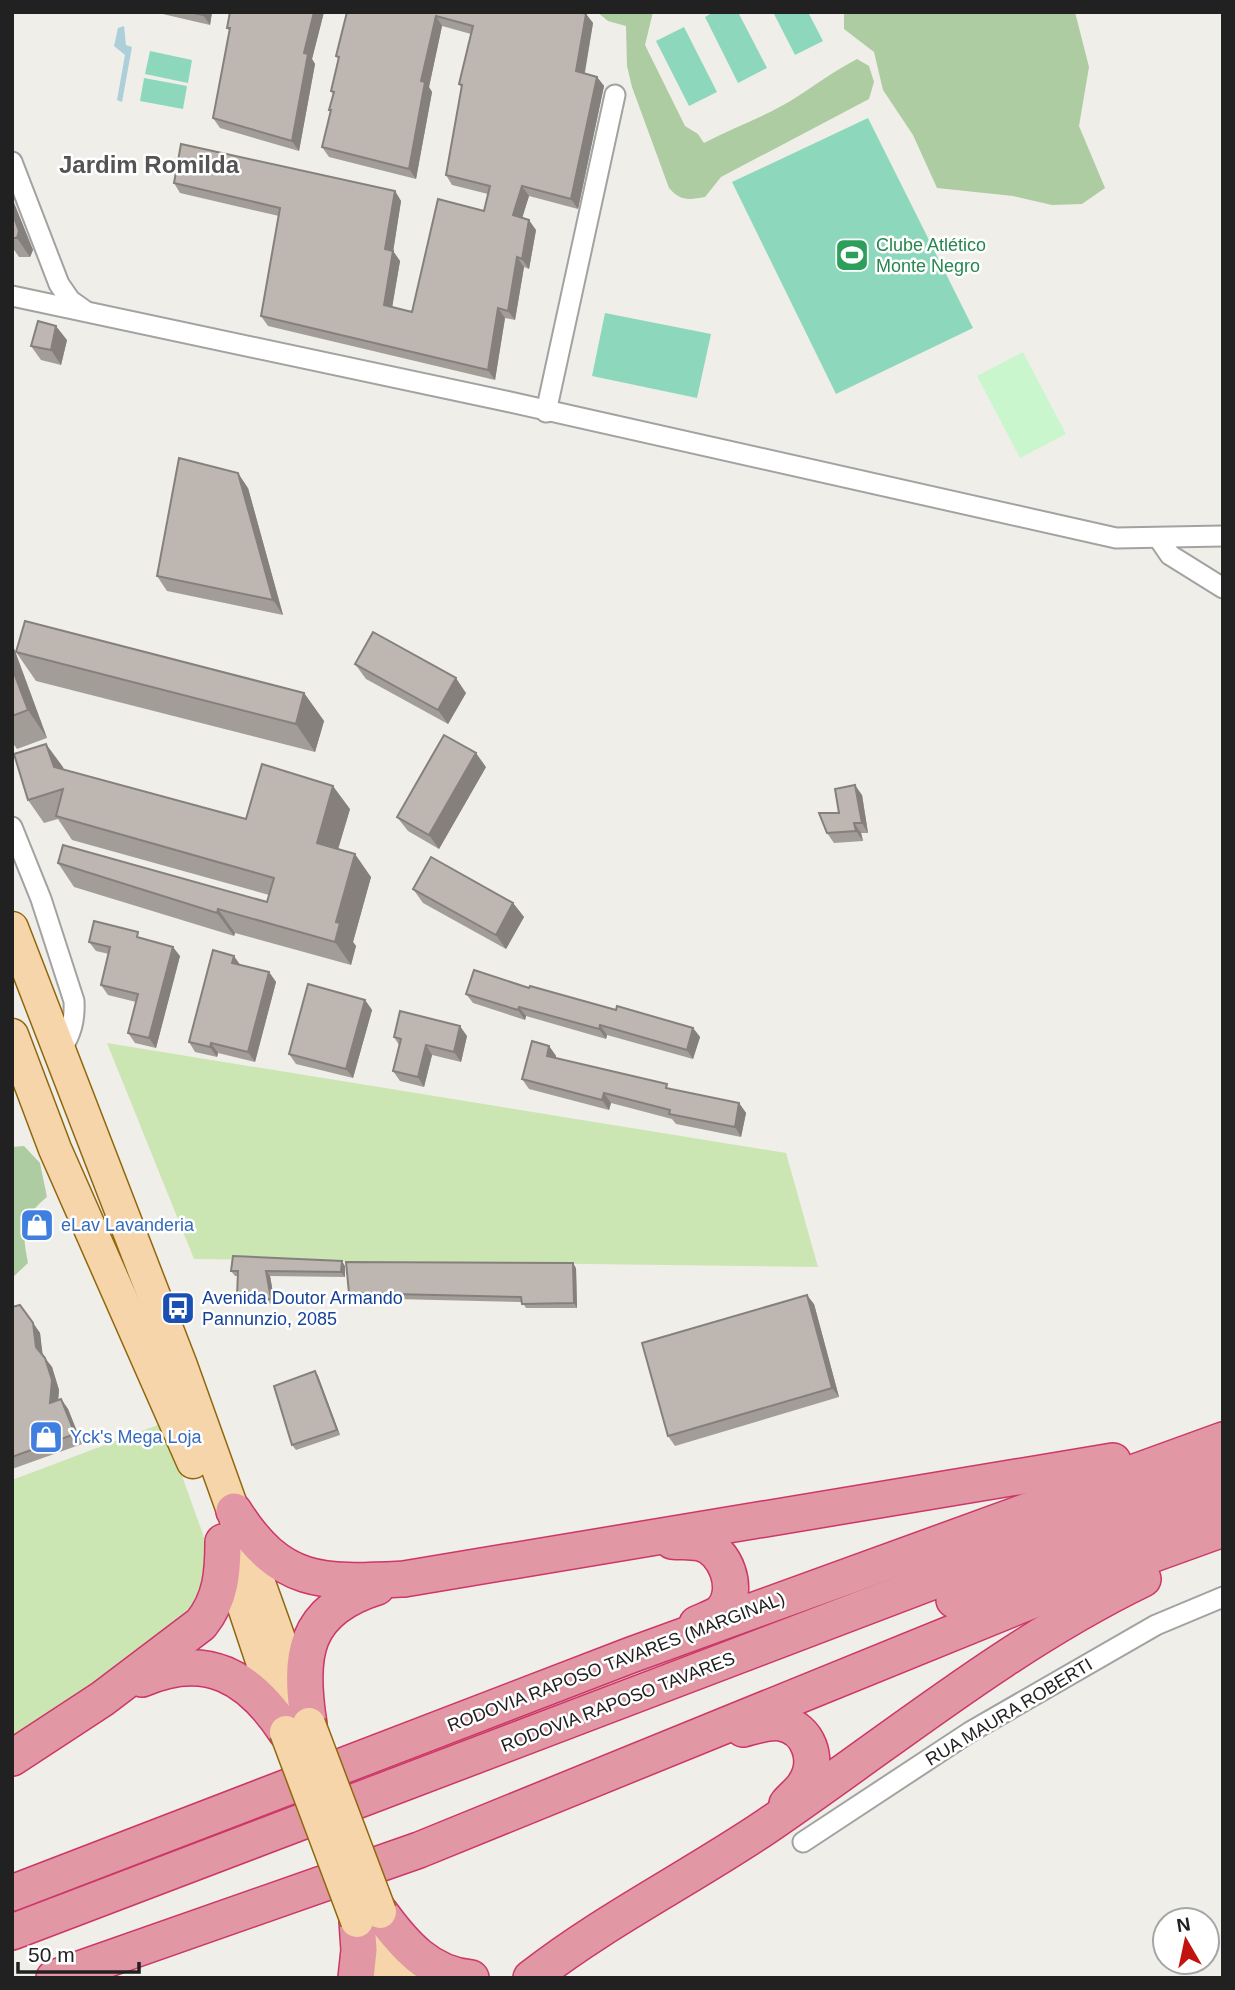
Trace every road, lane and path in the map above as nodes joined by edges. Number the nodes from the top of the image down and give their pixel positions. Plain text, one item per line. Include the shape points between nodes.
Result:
1 (615, 95) dead end
2 (12, 162) edge
3 (50, 264) junction
4 (13, 296) edge
5 (88, 313) junction
6 (546, 412) junction
7 (1223, 536) edge
8 (1159, 539) junction
9 (1223, 588) edge
10 (12, 827) edge
11 (12, 928) edge
12 (12, 1035) edge
13 (61, 1050) junction
14 (72, 1080) junction
15 (33, 1089) junction
16 (87, 1121) junction
17 (47, 1130) junction
18 (1222, 1440) edge
19 (1223, 1471) edge
20 (1223, 1498) edge
21 (228, 1526) junction
22 (1223, 1529) edge
23 (640, 1539) junction
24 (1223, 1540) edge
25 (404, 1579) junction
26 (1223, 1597) edge
27 (631, 1655) junction
28 (102, 1699) junction
29 (298, 1728) junction
30 (662, 1751) junction
31 (12, 1758) edge
32 (765, 1827) junction
33 (803, 1842) dead end
34 (12, 1893) edge
35 (369, 1916) junction
36 (12, 1932) edge
37 (12, 1957) edge
38 (78, 1971) edge
39 (537, 1973) edge
40 (54, 1978) edge
41 (356, 1978) edge
42 (378, 1978) edge
43 (406, 1978) edge
44 (471, 1978) edge
45 (507, 1978) edge

1 - 6 street
2 - 3 street
3 - 4 street via 43,290
3 - 5 street via 70,300
4 - 5 street
5 - 6 street
6 - 8 street via 1116,538
7 - 8 street
8 - 9 street via 1170,555
10 - 13 street via 74,1002 71,1035
11 - 13 main road
12 - 15 main road
13 - 14 main road
14 - 15 main road via 61,1093
14 - 16 main road
15 - 17 main road
16 - 17 main road via 65,1117
16 - 21 main road
17 - 21 main road
18 - 23 highway via 1049,1474
18 - 27 highway, RODOVIA RAPOSO TAVARES (MARGINAL)
19 - 36 highway, RODOVIA RAPOSO TAVARES
20 - 37 highway, RODOVIA RAPOSO TAVARES
21 - 25 highway via 279,1563 311,1577 330,1581
21 - 28 highway via 222,1580 212,1611 192,1634
21 - 29 main road
22 - 30 highway via 1090,1577
23 - 25 highway
23 - 27 highway via 702,1543 719,1554 730,1574 730,1599 721,1612
24 - 32 highway via 1098,1601 957,1692
25 - 29 highway via 351,1595 320,1620 303,1665
26 - 33 street, RUA MAURA ROBERTI via 1156,1625 970,1732
27 - 34 highway, RODOVIA RAPOSO TAVARES (MARGINAL)
28 - 29 highway via 153,1675 188,1667 215,1670 253,1690
28 - 31 highway
29 - 35 main road, bridge
30 - 32 highway via 769,1723 782,1723 803,1735 812,1756 809,1777
30 - 38 highway via 419,1850
32 - 39 highway
35 - 41 highway
35 - 42 main road
35 - 43 main road
35 - 44 highway via 397,1935 420,1959 450,1974
38 - 40 highway
39 - 45 highway

